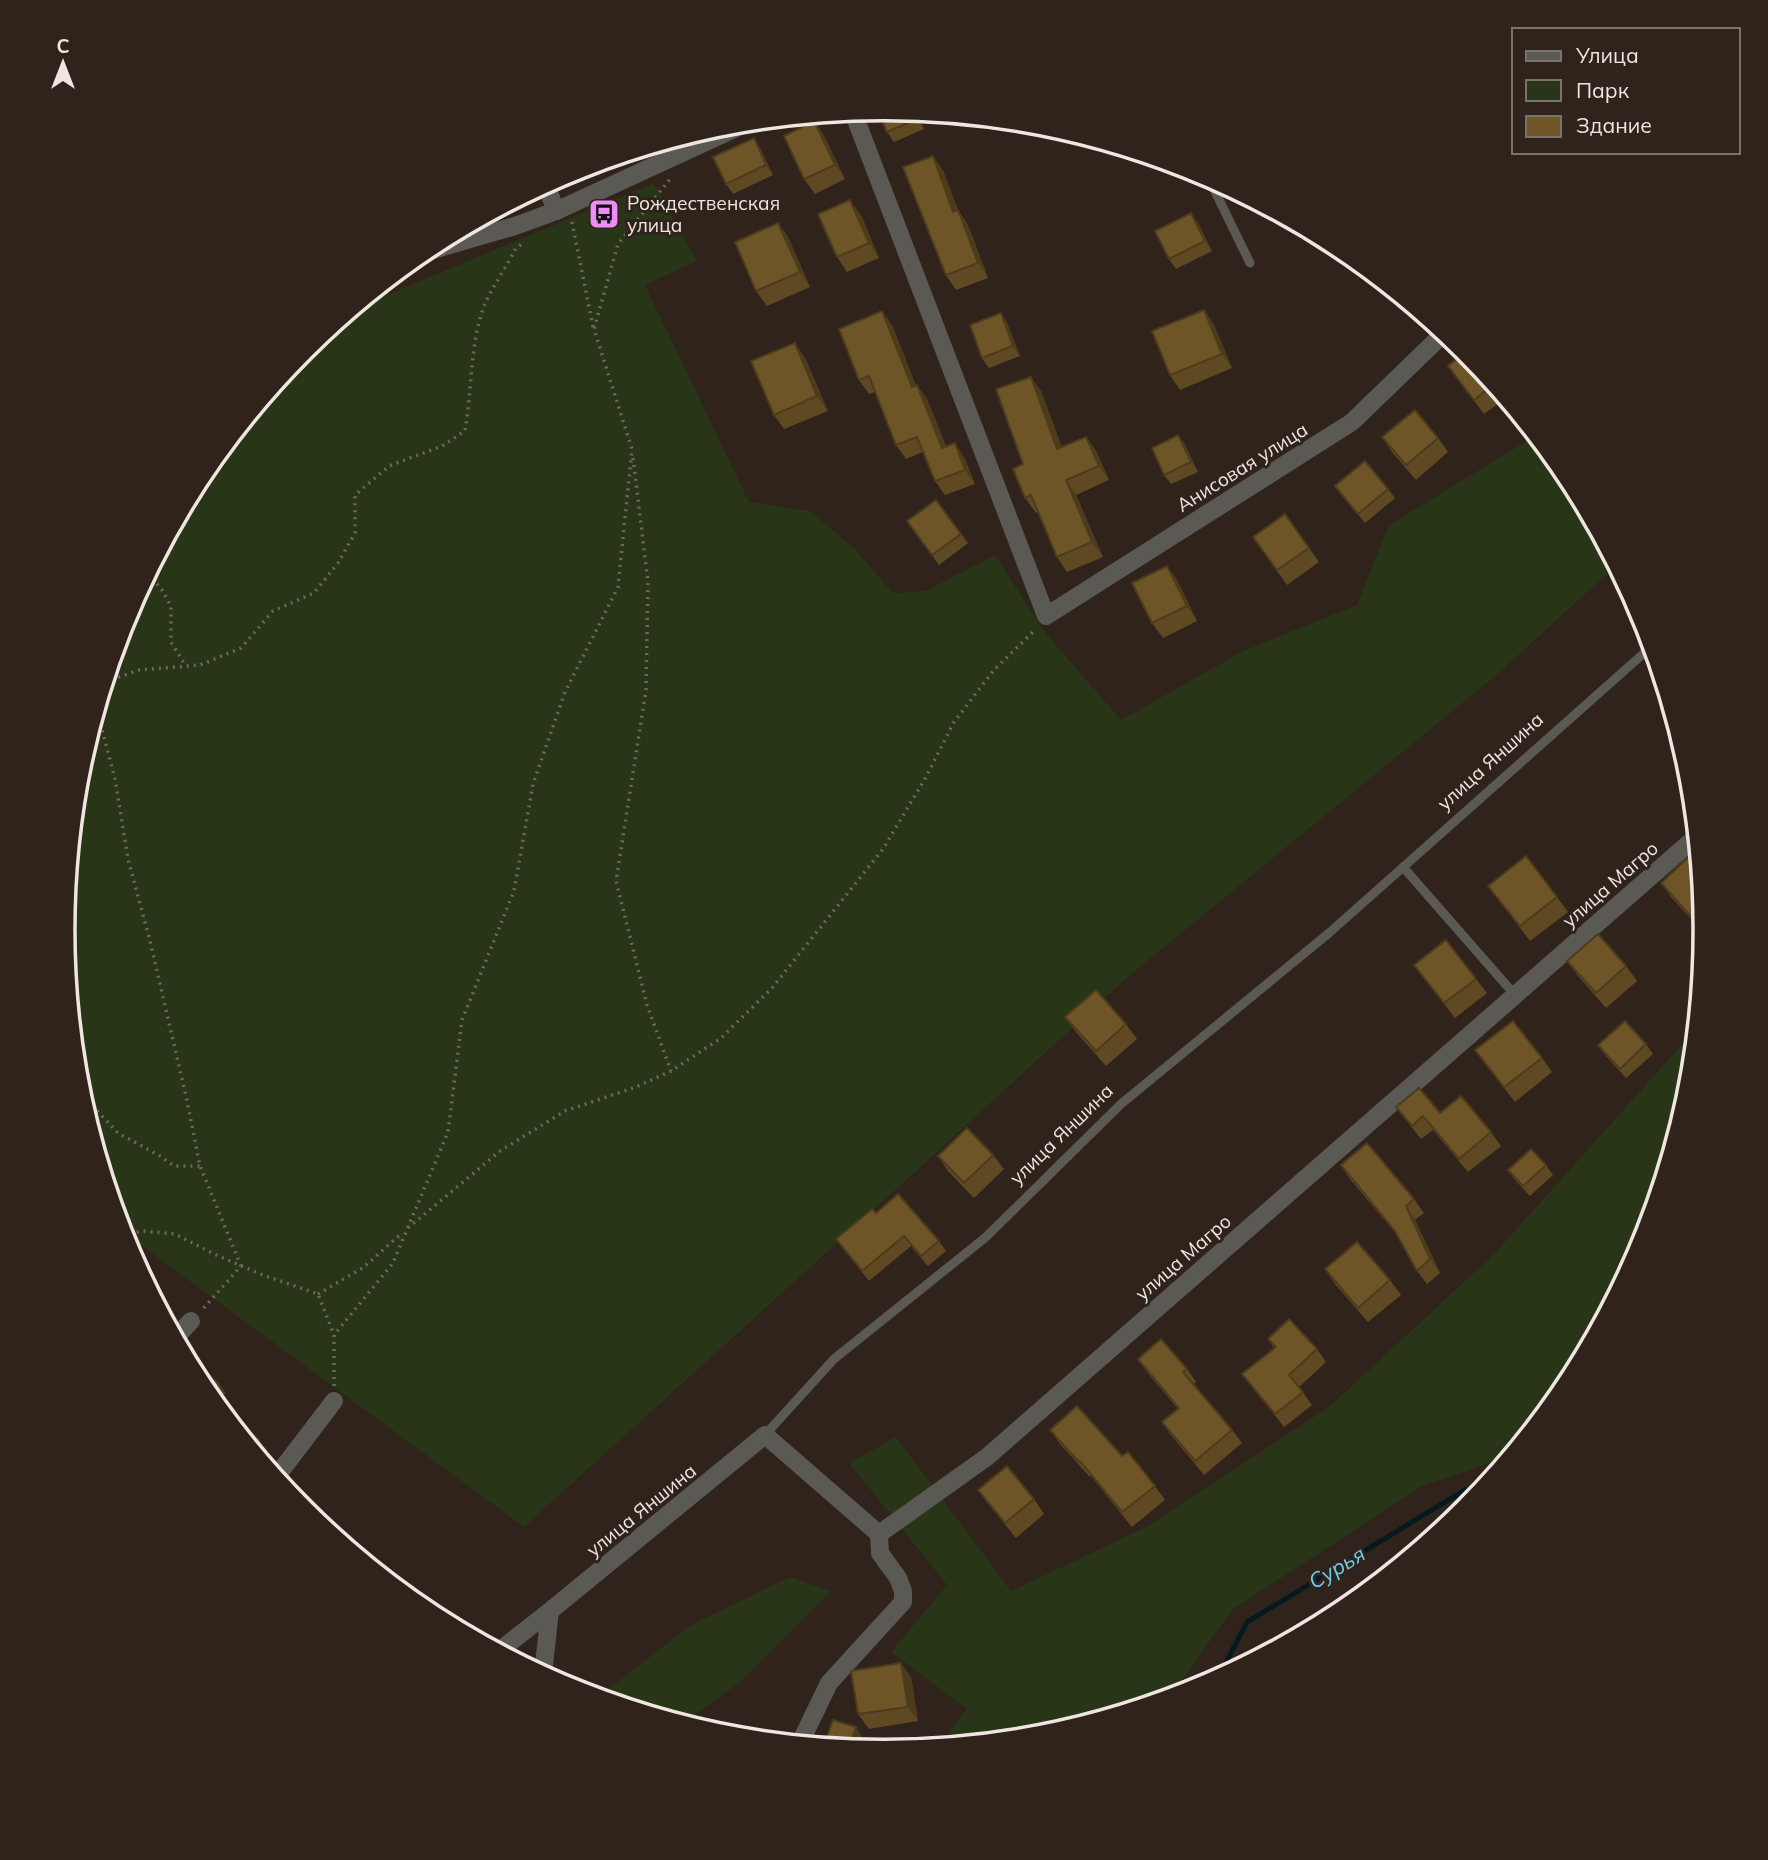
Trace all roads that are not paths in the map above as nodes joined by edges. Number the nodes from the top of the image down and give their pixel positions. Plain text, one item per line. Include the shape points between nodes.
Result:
1 (857, 122) edge
2 (706, 142) edge
3 (552, 193) edge
4 (1216, 193) edge
5 (562, 208) junction
6 (461, 242) edge
7 (1250, 263) dead end
8 (1437, 340) edge
9 (1643, 653) edge
10 (1688, 844) edge
11 (1403, 866) junction
12 (1515, 995) junction
13 (191, 1321) road end
14 (182, 1330) edge
15 (334, 1401) road end
16 (765, 1435) junction
17 (282, 1469) edge
18 (879, 1534) junction
19 (550, 1611) junction
20 (507, 1645) edge
21 (545, 1664) edge
22 (804, 1734) edge

1 - 8 street, Анисовая улица via 1046,616 1352,422
2 - 5 street
3 - 5 street
4 - 7 lane
5 - 6 street
9 - 11 lane, улица Яншина
10 - 12 street, улица Магро
11 - 12 lane
11 - 16 lane, улица Яншина via 1121,1104 986,1237 834,1359
12 - 18 street, улица Магро via 987,1457
13 - 14 street
15 - 17 street
16 - 18 street
16 - 19 street, улица Яншина
18 - 22 street via 880,1553 898,1578 903,1602 829,1683
19 - 20 street, улица Яншина
19 - 21 street

